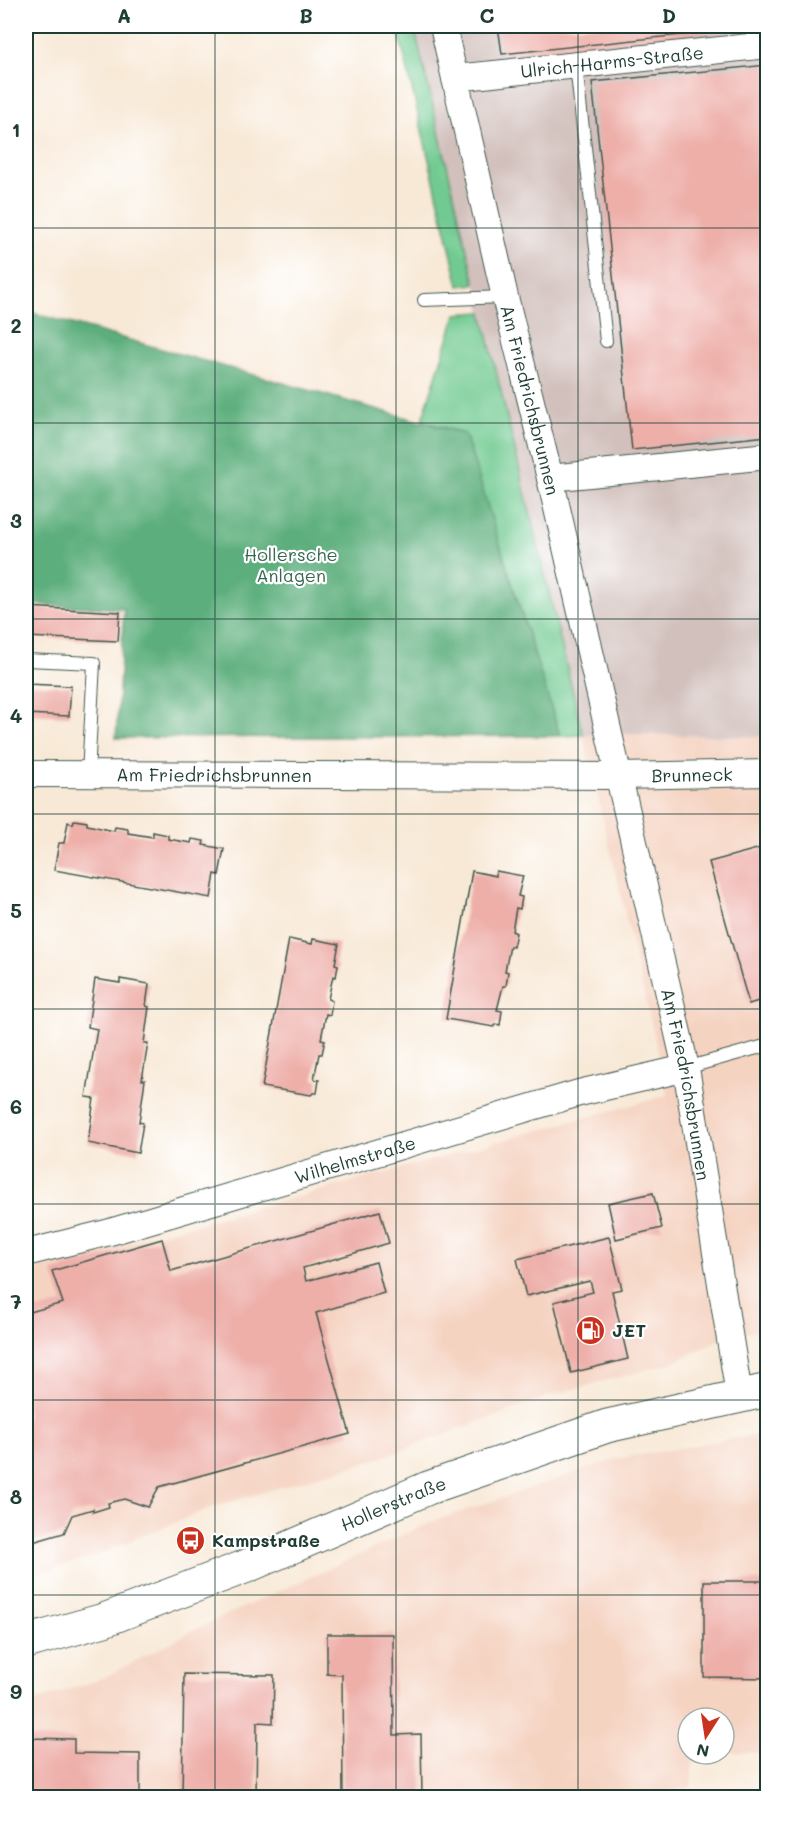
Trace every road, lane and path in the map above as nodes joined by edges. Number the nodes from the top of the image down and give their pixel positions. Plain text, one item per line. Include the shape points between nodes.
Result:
1 (442, 26) edge
2 (768, 45) edge
3 (576, 65) junction
4 (455, 78) junction
5 (505, 297) junction
6 (424, 300) dead end
7 (606, 341) dead end
8 (768, 456) edge
9 (550, 478) junction
10 (26, 660) edge
11 (768, 773) edge
12 (26, 774) edge
13 (88, 775) junction
14 (618, 776) junction
15 (768, 1045) edge
16 (686, 1068) junction
17 (26, 1253) edge
18 (753, 1392) edge
19 (26, 1642) edge

1 - 4 street, Am Friedrichsbrunnen
2 - 3 street, Ulrich-Harms-Straße
3 - 4 street, Ulrich-Harms-Straße
3 - 7 lane
4 - 5 street, Am Friedrichsbrunnen
5 - 6 lane
5 - 9 street, Am Friedrichsbrunnen
8 - 9 street
9 - 14 street, Am Friedrichsbrunnen
10 - 13 lane via 94,663
11 - 14 street, Brunneck
12 - 13 street, Am Friedrichsbrunnen
13 - 14 street, Am Friedrichsbrunnen
14 - 16 street, Am Friedrichsbrunnen
15 - 16 lane
16 - 17 street, Wilhelmstraße via 579,1093 110,1232
16 - 18 street, Am Friedrichsbrunnen
18 - 19 main road, Hollerstraße via 607,1426 562,1441 428,1488 247,1566 104,1620

